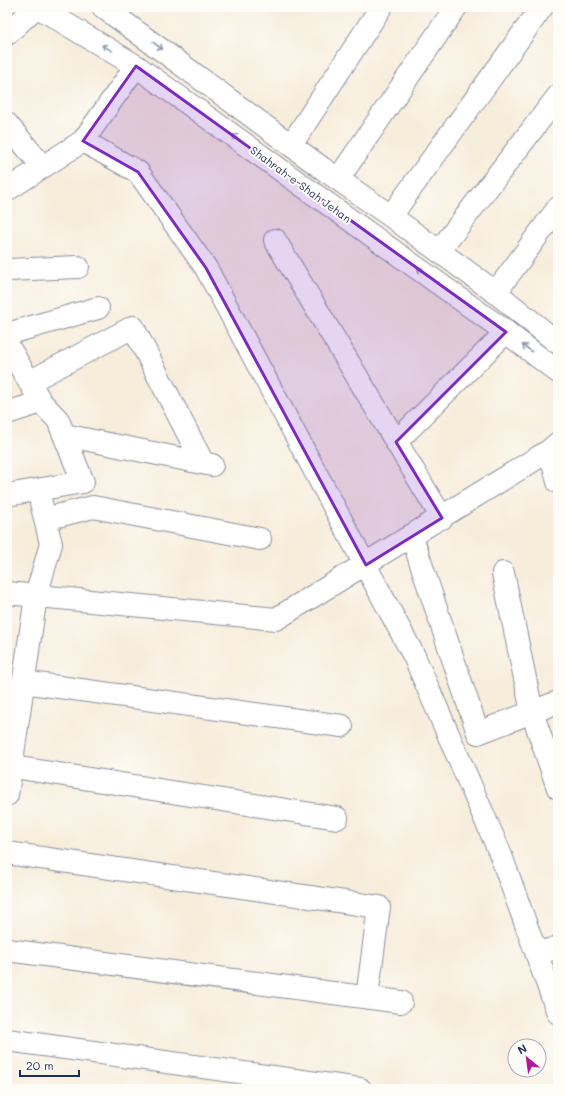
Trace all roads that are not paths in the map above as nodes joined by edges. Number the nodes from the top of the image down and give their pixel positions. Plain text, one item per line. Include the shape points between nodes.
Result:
1 (37, 7) edge
2 (104, 7) edge
3 (380, 7) edge
4 (456, 7) edge
5 (542, 7) edge
6 (7, 34) edge
7 (136, 66) junction
8 (558, 96) edge
9 (7, 124) edge
10 (83, 141) junction
11 (291, 145) junction
12 (43, 167) junction
13 (332, 170) junction
14 (7, 190) edge
15 (558, 208) edge
16 (396, 209) junction
17 (275, 240) dead end
18 (443, 246) junction
19 (78, 267) dead end
20 (7, 270) edge
21 (499, 288) junction
22 (98, 308) dead end
23 (506, 332) junction
24 (7, 334) edge
25 (558, 334) edge
26 (558, 343) edge
27 (7, 344) edge
28 (558, 372) edge
29 (29, 382) junction
30 (41, 402) junction
31 (7, 413) edge
32 (64, 435) junction
33 (396, 442) junction
34 (554, 447) edge
35 (558, 482) edge
36 (38, 490) junction
37 (7, 495) edge
38 (442, 518) junction
39 (45, 519) junction
40 (412, 537) junction
41 (260, 539) dead end
42 (366, 565) junction
43 (503, 573) dead end
44 (7, 593) edge
45 (36, 596) junction
46 (23, 682) junction
47 (558, 702) edge
48 (532, 712) junction
49 (342, 726) dead end
50 (9, 766) edge
51 (558, 788) edge
52 (7, 794) edge
53 (337, 818) dead end
54 (7, 853) edge
55 (558, 947) edge
56 (7, 950) edge
57 (537, 954) junction
58 (367, 997) junction
59 (401, 1002) dead end
60 (558, 1013) edge
61 (7, 1040) edge
62 (360, 1089) edge

1 - 6 street
7 -> 1 street, Shahrah-e-Shah Jehan
2 -> 11 street
3 - 11 street
4 - 13 street
5 - 16 street
7 - 10 street
23 -> 7 street, Shahrah-e-Shah Jehan
8 - 18 street
9 - 12 street
10 - 12 street
10 - 42 street via 138,172 206,268
11 - 13 street
12 - 14 street
13 - 16 street
13 - 26 street via 495,292
15 - 21 street
16 - 18 street
17 - 33 street
18 - 21 street
19 - 20 street
21 - 25 street
22 - 24 street
28 -> 23 street, Shahrah-e-Shah Jehan
23 - 33 street
27 - 29 street
29 - 30 street
29 - 32 street via 133,327 210,465
30 - 31 street
30 - 32 street via 58,420
32 - 36 street via 83,482
33 - 38 street
34 - 35 street
34 - 38 street
36 - 37 street
36 - 39 street
38 - 40 street
39 - 41 street via 93,507
39 - 45 street via 51,544
40 - 42 street
40 - 48 street via 478,733
42 - 45 street via 276,619
42 - 57 street via 414,656 500,853
43 - 48 street
44 - 45 street
45 - 46 street
46 - 49 street
46 - 50 street
47 - 48 street
48 - 51 street
50 - 52 street
50 - 53 street
54 - 58 street via 379,907
55 - 57 street
56 - 58 street
57 - 60 street
58 - 59 street
61 - 62 street

